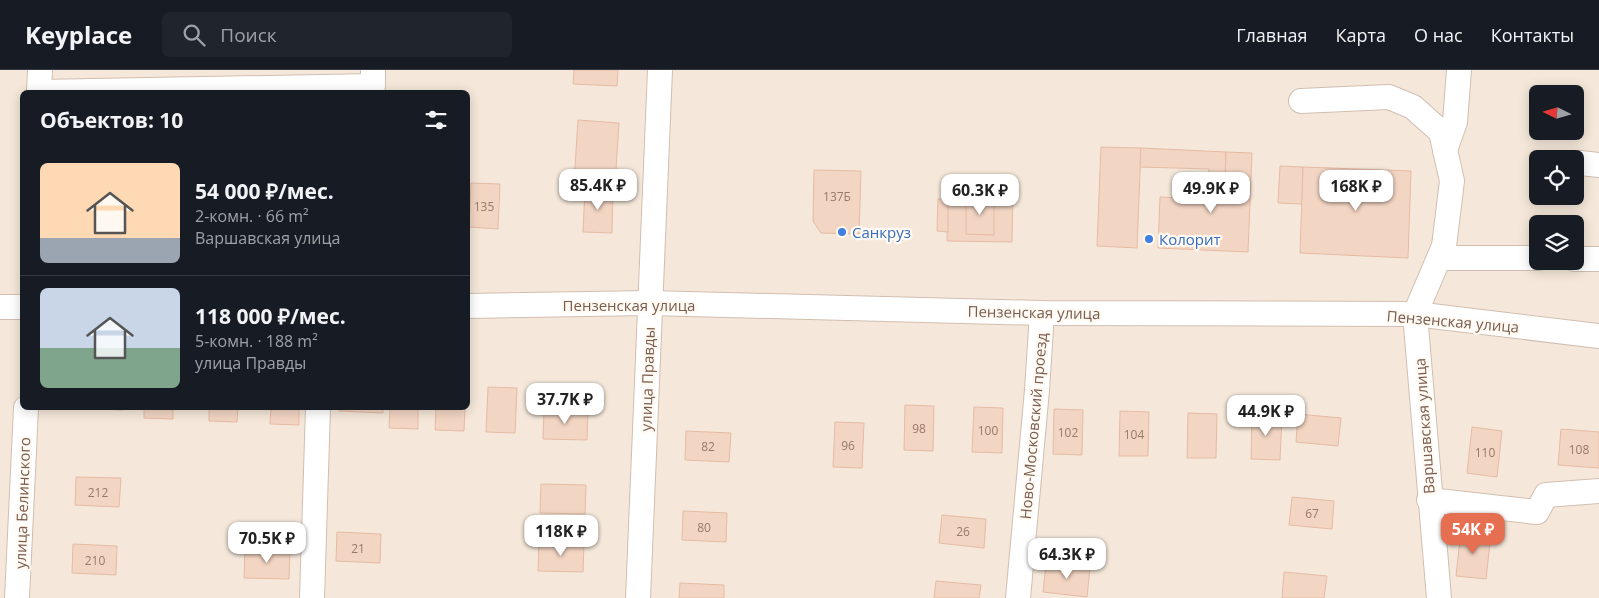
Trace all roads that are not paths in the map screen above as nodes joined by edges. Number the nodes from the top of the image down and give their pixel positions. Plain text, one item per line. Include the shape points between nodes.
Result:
1 (40, 70) edge
2 (374, 70) edge
3 (660, 70) edge
4 (1459, 70) edge
5 (39, 90) edge
6 (150, 90) edge
7 (1301, 101) dead end
8 (1445, 150) junction
9 (1439, 258) junction
10 (1529, 258) edge
11 (1584, 258) edge
12 (1599, 259) edge
13 (650, 304) junction
14 (470, 306) edge
15 (0, 307) edge
16 (20, 307) edge
17 (1042, 313) junction
18 (1415, 314) junction
19 (1599, 336) edge
20 (26, 410) edge
21 (318, 410) edge
22 (1599, 491) edge
23 (1429, 500) junction
24 (17, 598) edge
25 (312, 598) edge
26 (638, 598) edge
27 (1018, 598) edge
28 (1439, 598) edge

1 - 5 street
2 - 6 street via 373,86
3 - 13 street, улица Правды
4 - 8 street via 1455,122
7 - 8 street via 1389,97 1413,107 1442,132
8 - 9 street via 1452,181 1444,246
9 - 10 street
9 - 18 street
11 - 12 street
13 - 14 street, Пензенская улица
13 - 17 street, Пензенская улица
13 - 26 street, улица Правды
15 - 16 street
17 - 18 street, Пензенская улица
17 - 27 street, Ново-Московский проезд
18 - 19 street, Пензенская улица
18 - 23 street, Варшавская улица
20 - 24 street, улица Белинского
21 - 25 street
22 - 23 street via 1546,494 1537,512
23 - 28 street, Варшавская улица

